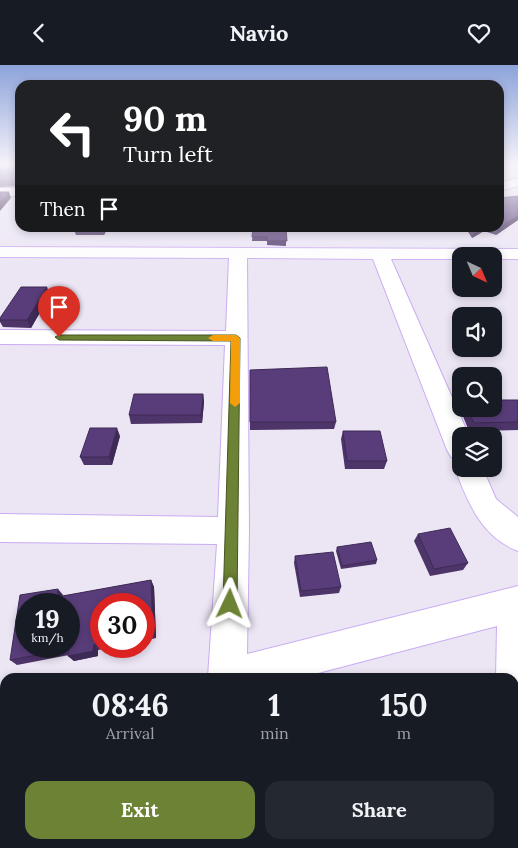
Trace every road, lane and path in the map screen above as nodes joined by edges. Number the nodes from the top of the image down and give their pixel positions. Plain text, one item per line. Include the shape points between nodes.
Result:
1 (0, 252) edge
2 (238, 253) junction
3 (380, 253) junction
4 (518, 254) edge
5 (0, 337) edge
6 (236, 338) junction
7 (452, 427) edge
8 (472, 477) edge
9 (0, 527) edge
10 (233, 531) junction
11 (518, 537) edge
12 (517, 604) edge
13 (227, 673) edge
14 (249, 673) edge
15 (516, 673) edge

1 - 2 street
2 - 3 street
2 - 6 street
3 - 4 street
3 - 7 street
5 - 6 street
6 - 10 street
8 - 11 street via 485,507
9 - 10 street
10 - 13 street
12 - 14 street
12 - 15 street

